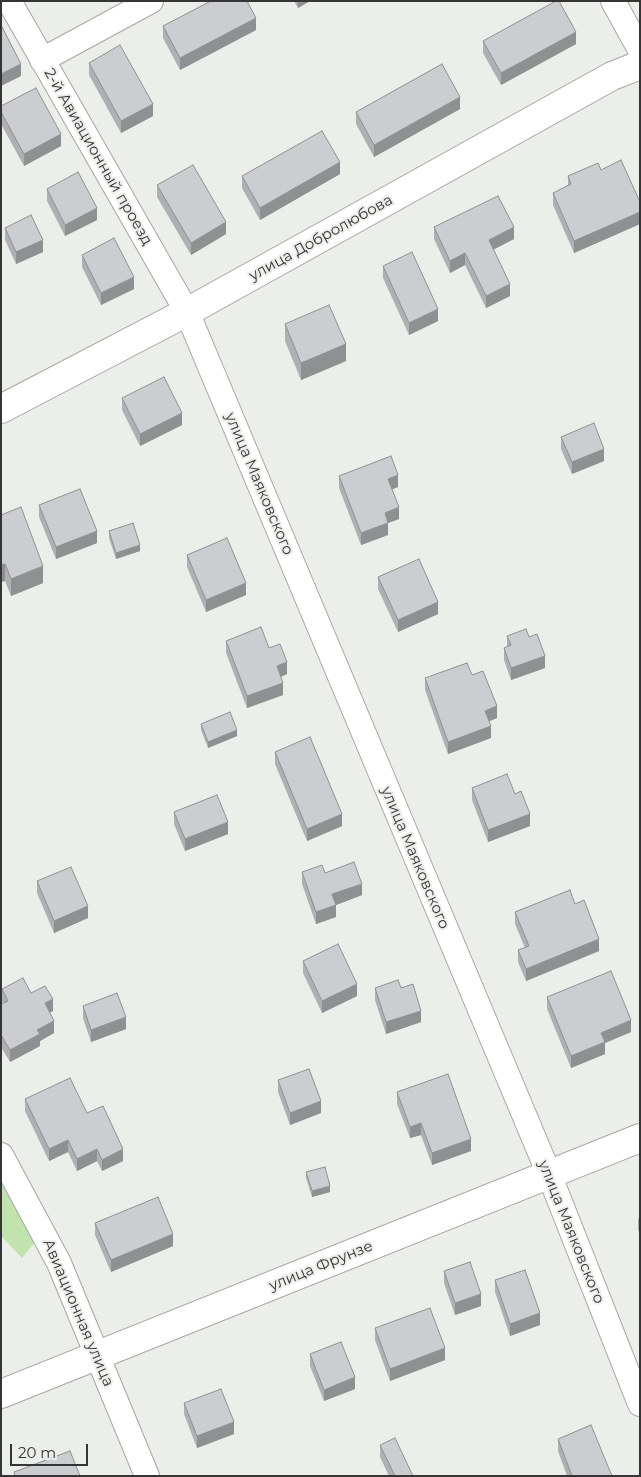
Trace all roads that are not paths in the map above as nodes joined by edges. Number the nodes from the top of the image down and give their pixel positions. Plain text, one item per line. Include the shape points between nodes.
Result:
1 (9, 1) edge
2 (151, 1) edge
3 (613, 1) edge
4 (640, 50) edge
5 (42, 60) junction
6 (640, 65) edge
7 (188, 312) junction
8 (1, 409) edge
9 (640, 1138) edge
10 (1, 1155) edge
11 (548, 1174) junction
12 (96, 1356) junction
13 (1, 1394) edge
14 (640, 1404) edge
15 (146, 1476) edge

1 - 5 street, 2-й Авиационный проезд
2 - 5 street
3 - 4 street
5 - 7 street, 2-й Авиационный проезд
6 - 7 street, улица Добролюбова via 612,76
7 - 8 street, улица Добролюбова
7 - 11 street, улица Маяковского
9 - 11 street, улица Фрунзе
10 - 12 street, Авиационная улица via 59,1263
11 - 12 street, улица Фрунзе
11 - 14 street, улица Маяковского
12 - 13 street, улица Фрунзе
12 - 15 street, Авиационная улица

